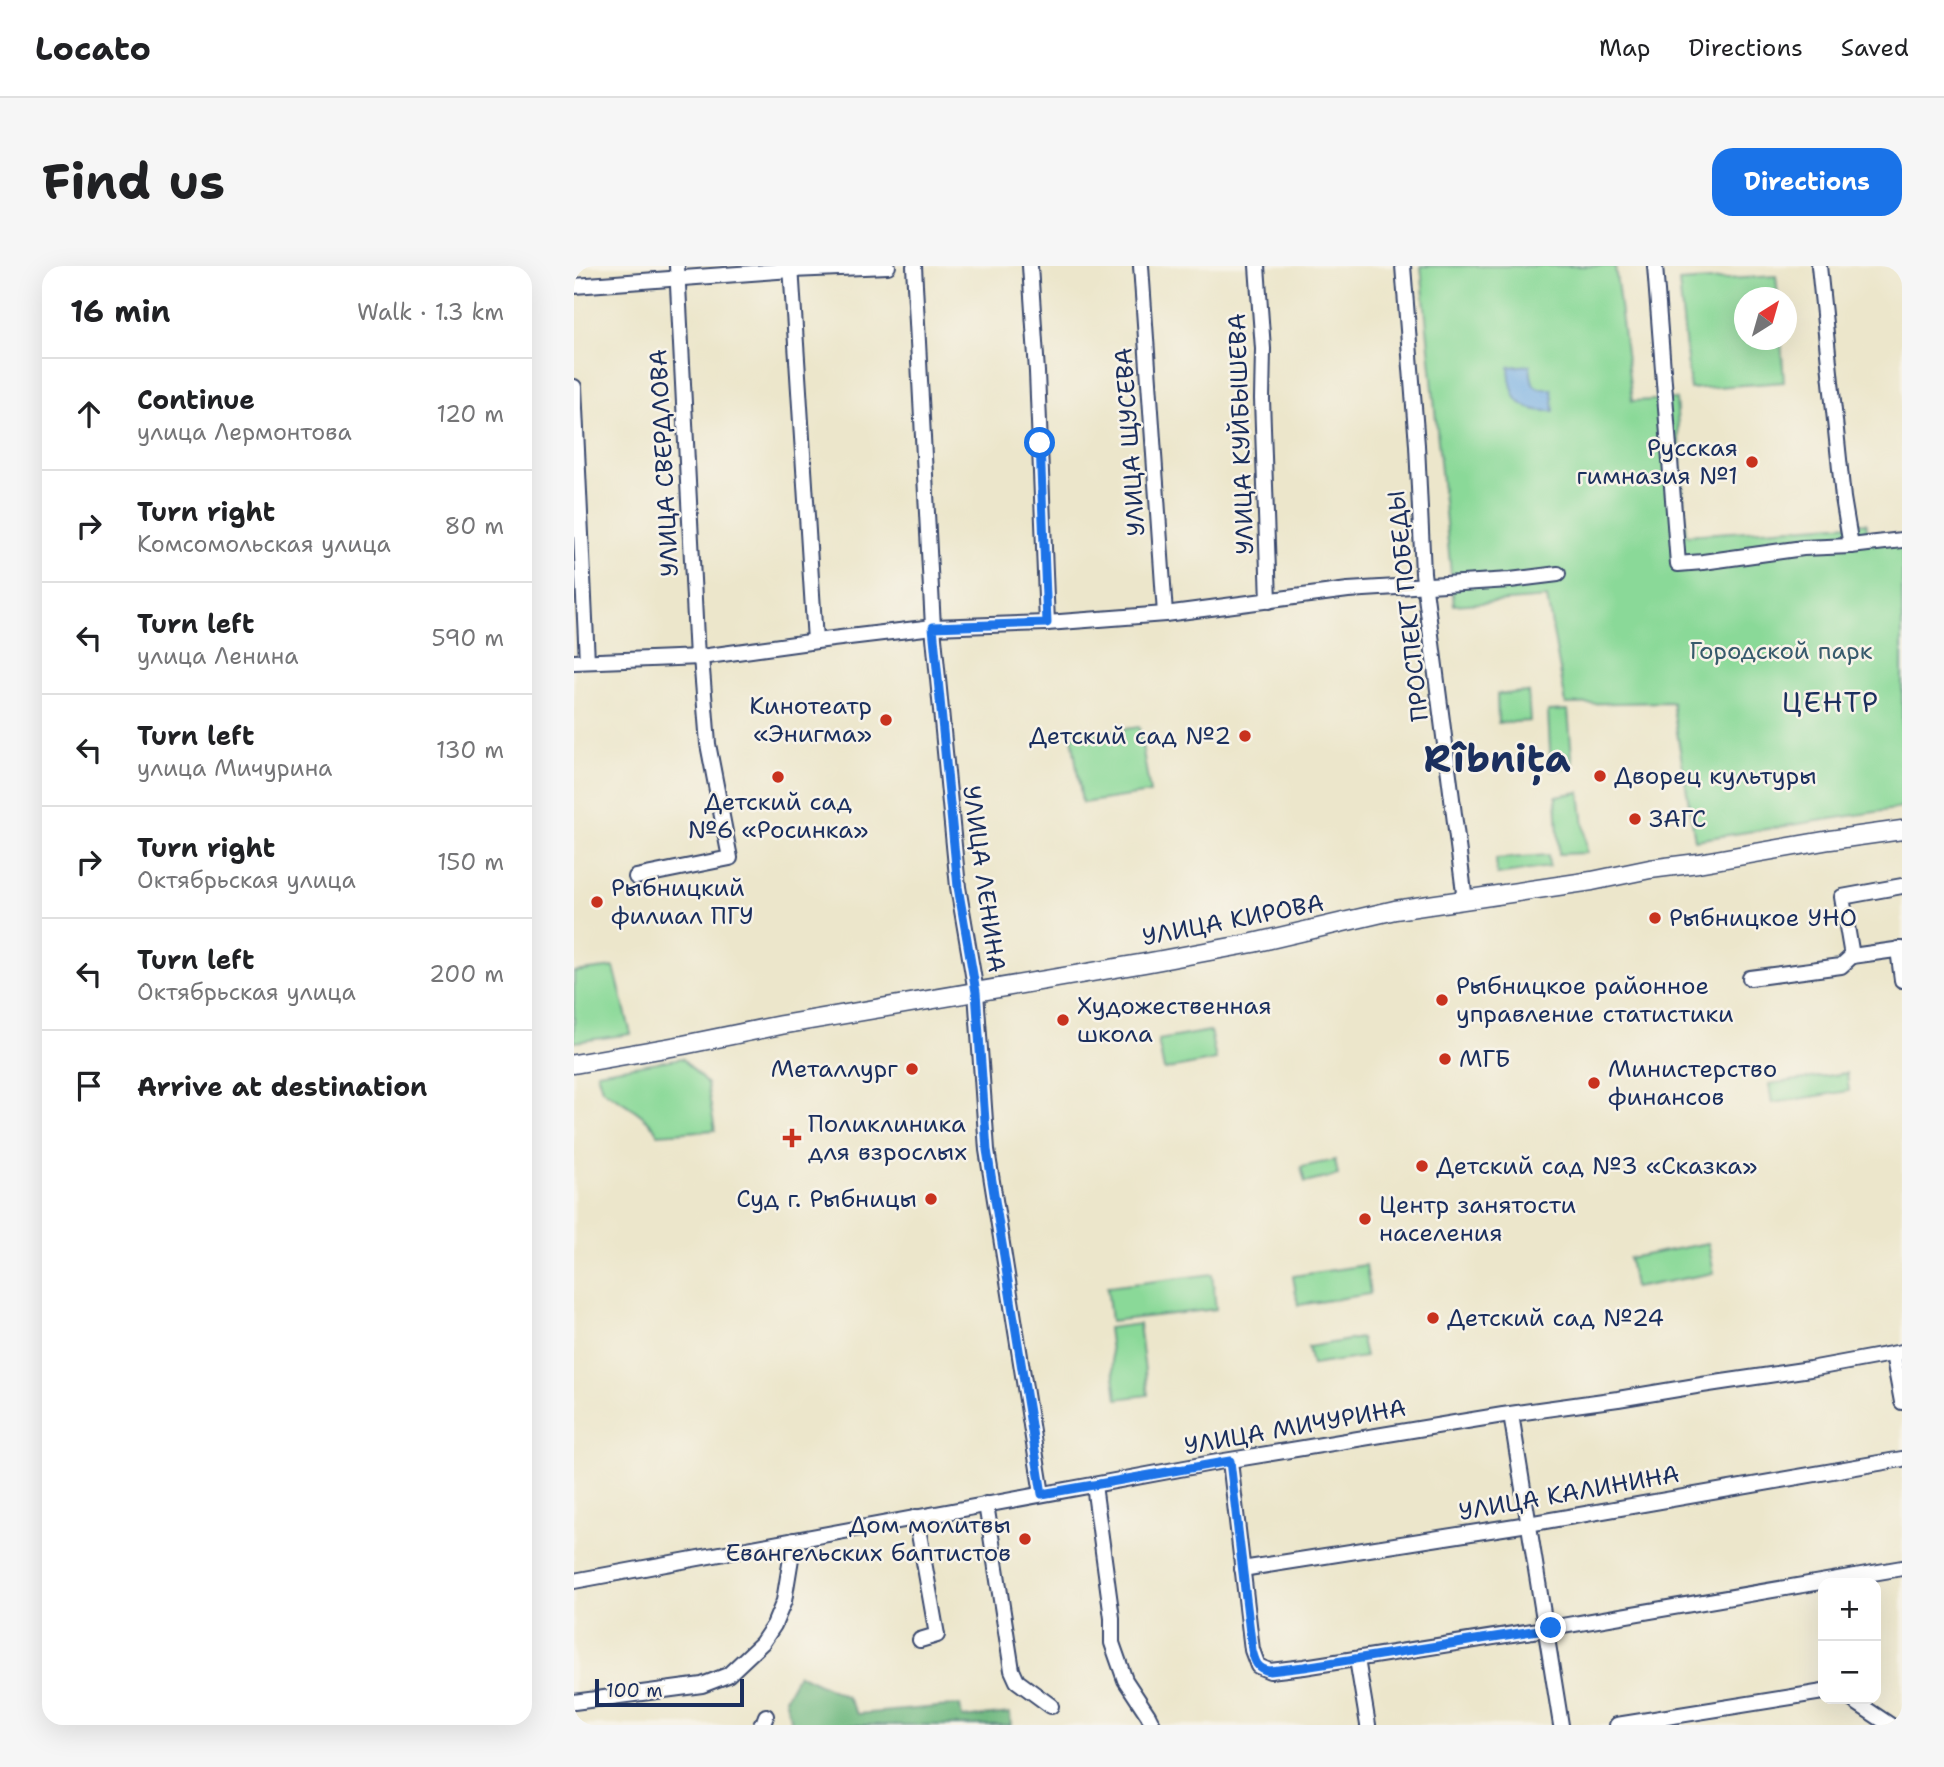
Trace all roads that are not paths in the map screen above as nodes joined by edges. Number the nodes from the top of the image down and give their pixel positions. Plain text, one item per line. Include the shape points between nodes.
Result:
1 (888, 266) edge
2 (914, 266) edge
3 (1030, 266) edge
4 (1141, 266) edge
5 (1257, 266) edge
6 (1403, 266) edge
7 (1655, 266) edge
8 (1819, 266) edge
9 (791, 268) edge
10 (678, 272) edge
11 (574, 286) edge
12 (574, 387) edge
13 (1902, 540) edge
14 (1851, 547) junction
15 (1558, 574) dead end
16 (1424, 584) junction
17 (1269, 601) junction
18 (1165, 614) junction
19 (1047, 623) junction
20 (933, 627) junction
21 (815, 641) junction
22 (699, 658) junction
23 (580, 662) edge
24 (1902, 830) edge
25 (636, 877) dead end
26 (1902, 886) edge
27 (1465, 900) junction
28 (1900, 949) edge
29 (1852, 956) junction
30 (1750, 978) dead end
31 (1902, 980) edge
32 (976, 992) junction
33 (574, 1064) edge
34 (1898, 1353) edge
35 (1902, 1402) edge
36 (1511, 1414) junction
37 (1902, 1459) edge
38 (1230, 1461) junction
39 (1094, 1485) junction
40 (1042, 1494) junction
41 (986, 1504) junction
42 (916, 1517) junction
43 (1528, 1524) junction
44 (794, 1540) junction
45 (1902, 1568) edge
46 (1242, 1569) junction
47 (574, 1581) edge
48 (1545, 1629) junction
49 (920, 1640) dead end
50 (1357, 1659) junction
51 (1818, 1693) edge
52 (574, 1702) edge
53 (1859, 1704) edge
54 (1051, 1706) dead end
55 (1153, 1725) edge
56 (1368, 1725) edge
57 (1561, 1725) edge
58 (1618, 1725) edge
59 (1890, 1725) edge

1 - 9 street
2 - 20 street, УЛИЦА ЛЕНИНА
3 - 19 street
4 - 18 street, УЛИЦА ЩУСЕВА
5 - 17 street, УЛИЦА КУЙБЫШЕВА
6 - 16 street, ПРОСПЕКТ ПОБЕДЫ
7 - 14 street via 1678,564 1803,548
8 - 14 street
9 - 10 street
9 - 21 street
10 - 11 street
10 - 22 street, УЛИЦА СВЕРДЛОВА
12 - 23 street
13 - 14 street
15 - 16 street
16 - 17 street
16 - 27 street, ПРОСПЕКТ ПОБЕДЫ
17 - 18 street
18 - 19 street
19 - 20 street
20 - 21 street
20 - 32 street, УЛИЦА ЛЕНИНА via 958,887
21 - 22 street
22 - 23 street
22 - 25 street, УЛИЦА СВЕРДЛОВА via 708,744 730,858
24 - 27 main road, УЛИЦА КИРОВА
26 - 29 street via 1842,897
27 - 32 main road, УЛИЦА КИРОВА
28 - 29 street
28 - 31 street
29 - 30 street via 1841,966
32 - 33 main road, УЛИЦА КИРОВА
32 - 40 street, УЛИЦА ЛЕНИНА via 987,1150
34 - 35 street
34 - 36 street, УЛИЦА МИЧУРИНА
36 - 38 street, УЛИЦА МИЧУРИНА
36 - 43 street
37 - 43 street, УЛИЦА КАЛИНИНА
38 - 39 street, УЛИЦА МИЧУРИНА
38 - 46 street
39 - 40 street, УЛИЦА МИЧУРИНА
39 - 55 street via 1112,1643 1125,1680
40 - 41 street, УЛИЦА МИЧУРИНА
41 - 42 street, УЛИЦА МИЧУРИНА
41 - 54 street via 1012,1670 1017,1681
42 - 44 street, УЛИЦА МИЧУРИНА
42 - 49 street via 937,1635
43 - 46 street, УЛИЦА КАЛИНИНА
43 - 48 street
44 - 47 street, УЛИЦА МИЧУРИНА
44 - 52 street via 784,1601 774,1625 728,1675 702,1685
45 - 48 street
46 - 50 street via 1252,1650 1261,1669
48 - 50 street
48 - 57 street
50 - 56 street
51 - 58 street
53 - 59 street

